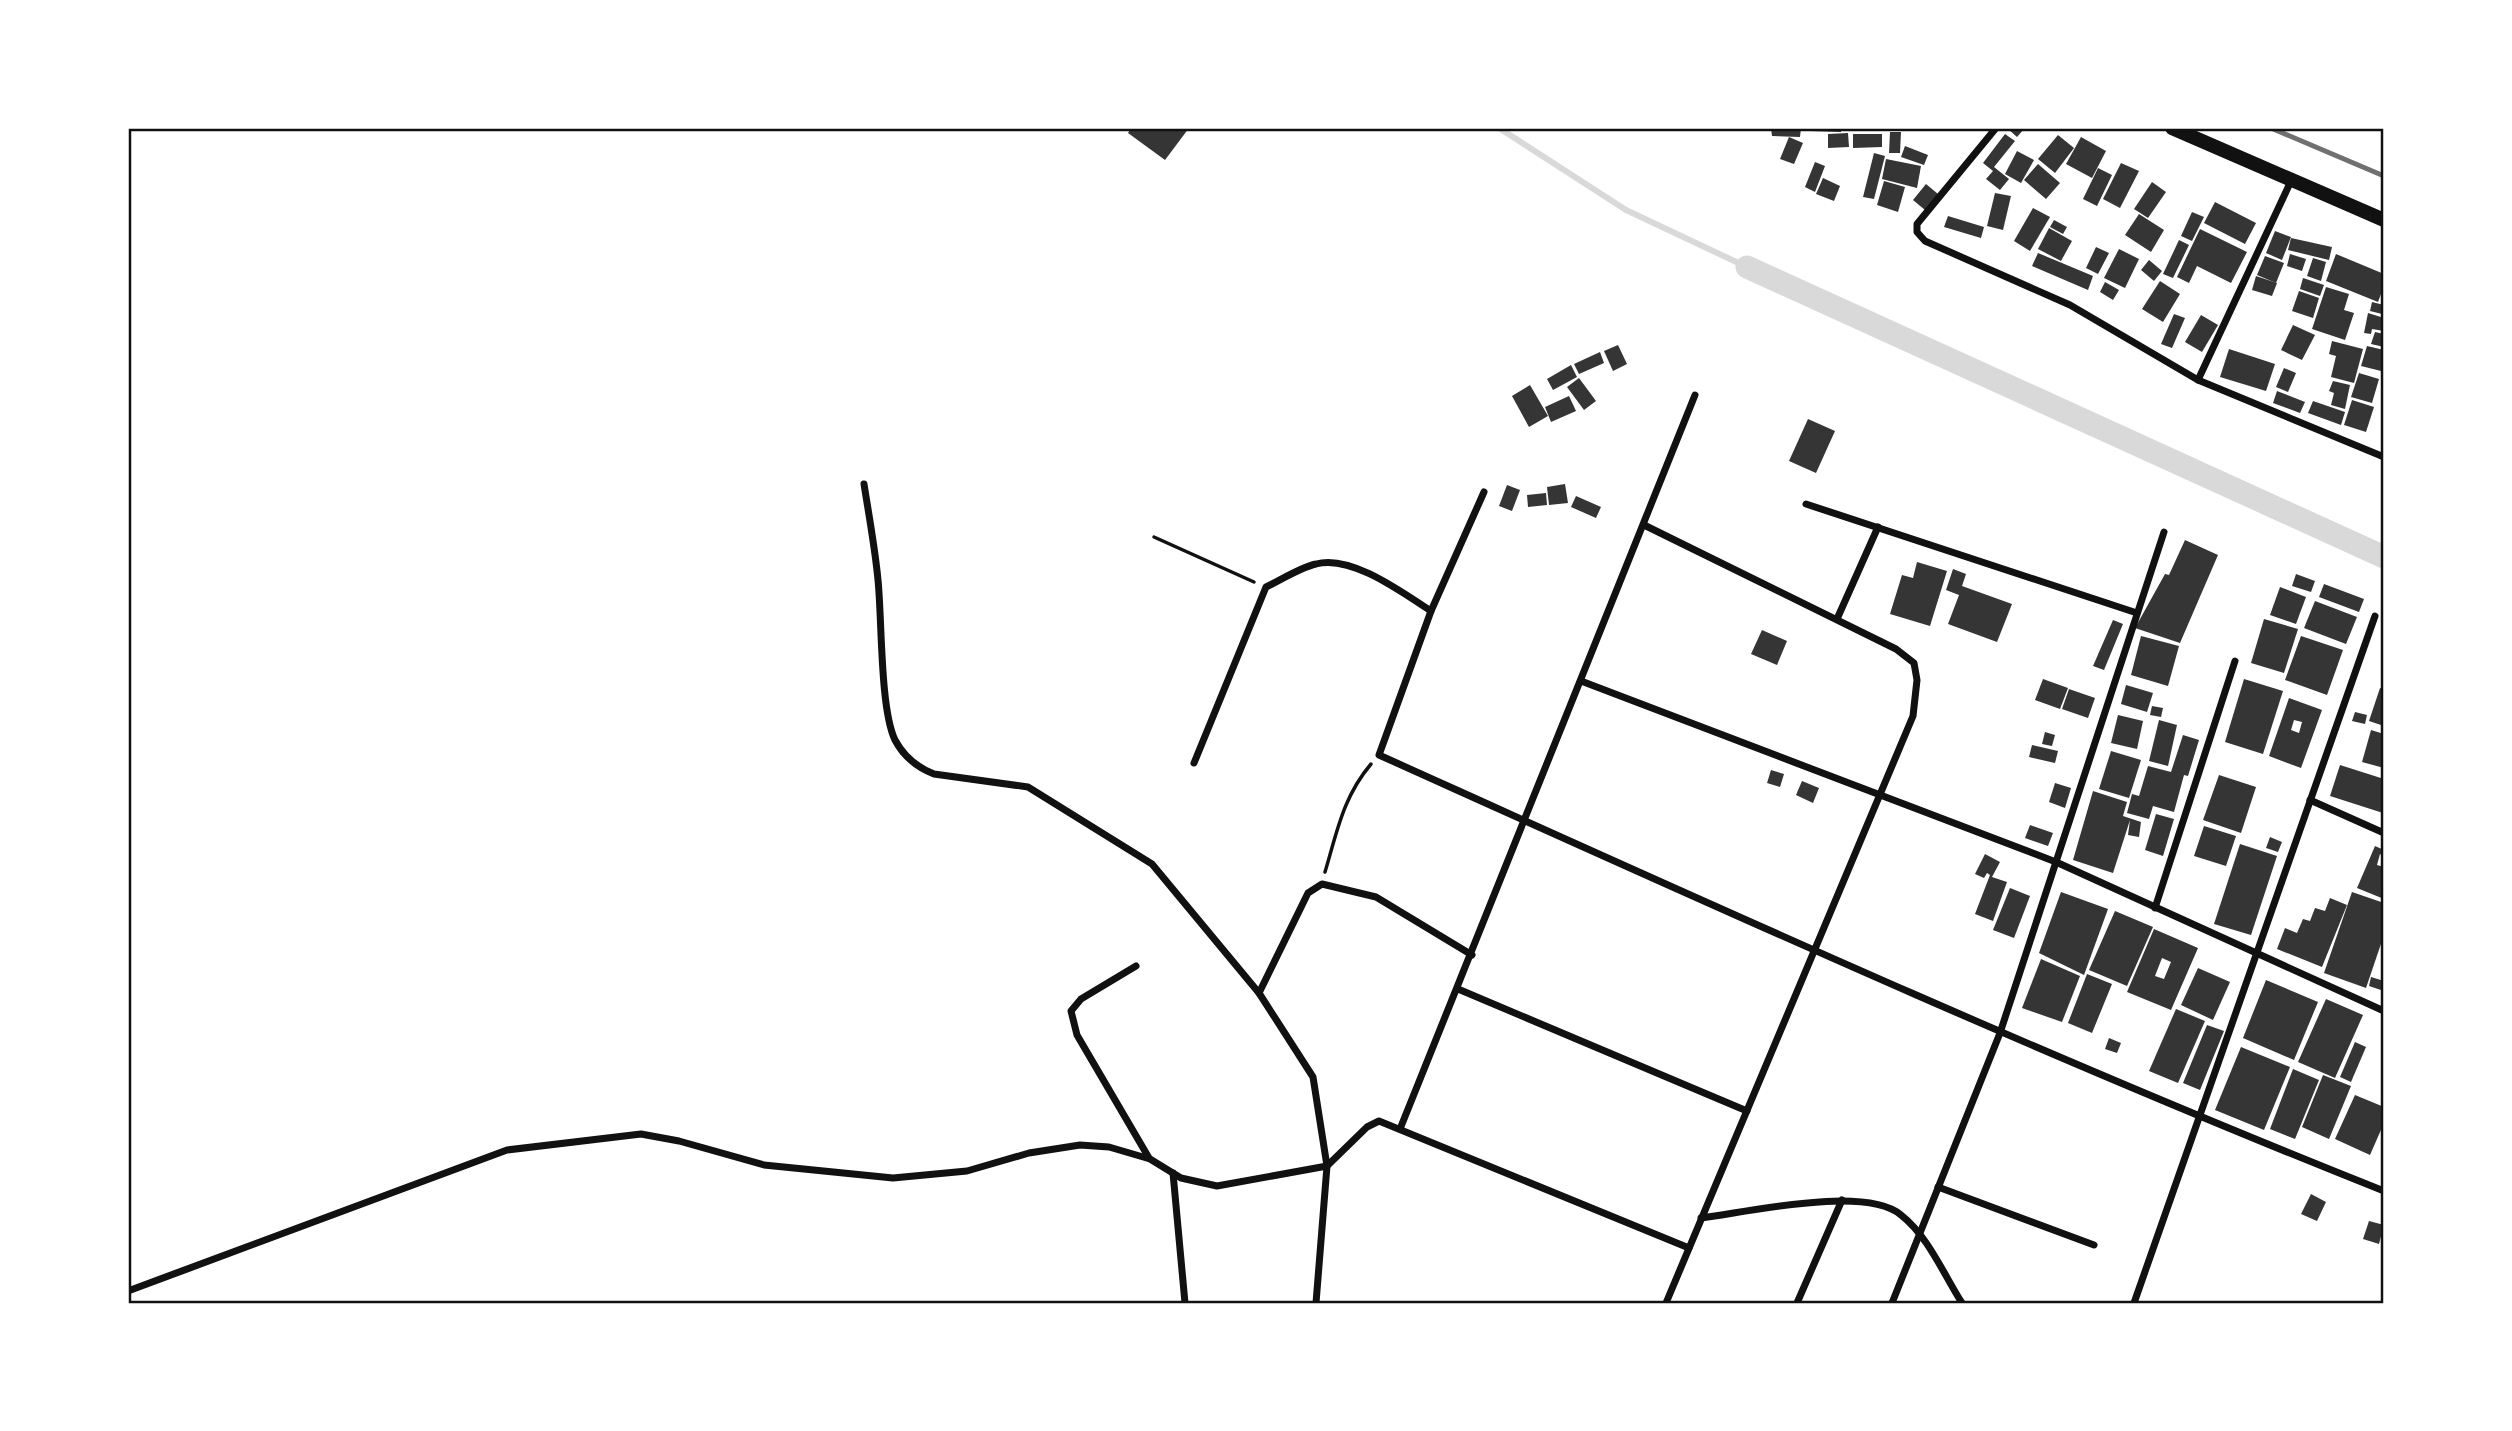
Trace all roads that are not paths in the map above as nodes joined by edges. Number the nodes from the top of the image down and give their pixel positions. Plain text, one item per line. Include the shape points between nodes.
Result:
1 (1996, 128) edge
2 (2172, 128) edge
3 (2291, 181) junction
4 (2384, 220) edge
5 (2198, 380) junction
6 (1695, 395) dead end
7 (2384, 457) edge
8 (864, 484) dead end
9 (1484, 492) dead end
10 (1806, 504) dead end
11 (1644, 525) junction
12 (1878, 527) junction
13 (2164, 532) dead end
14 (1431, 611) junction
15 (2137, 613) junction
16 (2375, 616) dead end
17 (1837, 619) junction
18 (2235, 661) dead end
19 (1581, 681) junction
20 (1194, 763) dead end
21 (1880, 795) junction
22 (2310, 800) junction
23 (1525, 821) junction
24 (2384, 833) edge
25 (2056, 862) junction
26 (2155, 908) junction
27 (1814, 951) junction
28 (2256, 954) junction
29 (1472, 955) junction
30 (1136, 966) dead end
31 (1458, 989) junction
32 (1259, 993) junction
33 (2384, 1011) edge
34 (2000, 1032) junction
35 (1746, 1111) junction
36 (2199, 1118) junction
37 (1400, 1129) junction
38 (1150, 1159) junction
39 (1327, 1166) junction
40 (1173, 1173) junction
41 (1938, 1187) junction
42 (2384, 1191) edge
43 (1842, 1199) junction
44 (1701, 1218) junction
45 (1920, 1235) junction
46 (2094, 1245) dead end
47 (1689, 1248) junction
48 (128, 1291) edge
49 (1185, 1303) edge
50 (1316, 1303) edge
51 (1666, 1303) edge
52 (1797, 1303) edge
53 (1892, 1303) edge
54 (1962, 1303) edge
55 (2134, 1303) edge

1 - 5 street via 1917,224 1917,232 1926,241 2070,305
2 - 3 main road
3 - 4 main road
3 - 5 street
5 - 7 street
6 - 11 street
8 - 32 street via 878,579 888,713 904,755 934,774 1028,787 1152,864
9 - 14 street
10 - 12 street
11 - 17 street
11 - 19 street
12 - 15 street
12 - 17 street
13 - 15 street
14 - 20 street via 1379,578 1346,566 1317,563 1265,587
14 - 23 street via 1378,755
15 - 25 street
16 - 22 street
17 - 21 street via 1914,663 1913,716
18 - 26 street
19 - 21 street
19 - 23 street
21 - 25 street
21 - 27 street
22 - 24 street
22 - 28 street
23 - 27 street
23 - 29 street
25 - 26 street
25 - 34 street
26 - 28 street
27 - 34 street
27 - 35 street
28 - 33 street
28 - 36 street
29 - 31 street
29 - 32 street via 1376,897 1322,884 1308,893
30 - 38 street via 1081,999 1071,1010 1077,1035
31 - 35 street
31 - 37 street
32 - 39 street via 1313,1077
34 - 36 street
34 - 41 street
35 - 44 street
36 - 42 street
36 - 55 street
37 - 39 street via 1379,1121 1367,1127
37 - 47 street
38 - 40 street
38 - 48 street via 1109,1146 1080,1145 1029,1153 967,1171 893,1178 764,1165 641,1135 507,1150
39 - 40 street via 1217,1186
39 - 50 street
40 - 49 street
41 - 45 street
41 - 46 street
43 - 44 street
43 - 45 street via 1874,1202 1900,1214
43 - 52 street
44 - 47 street
45 - 53 street
45 - 54 street
47 - 51 street

